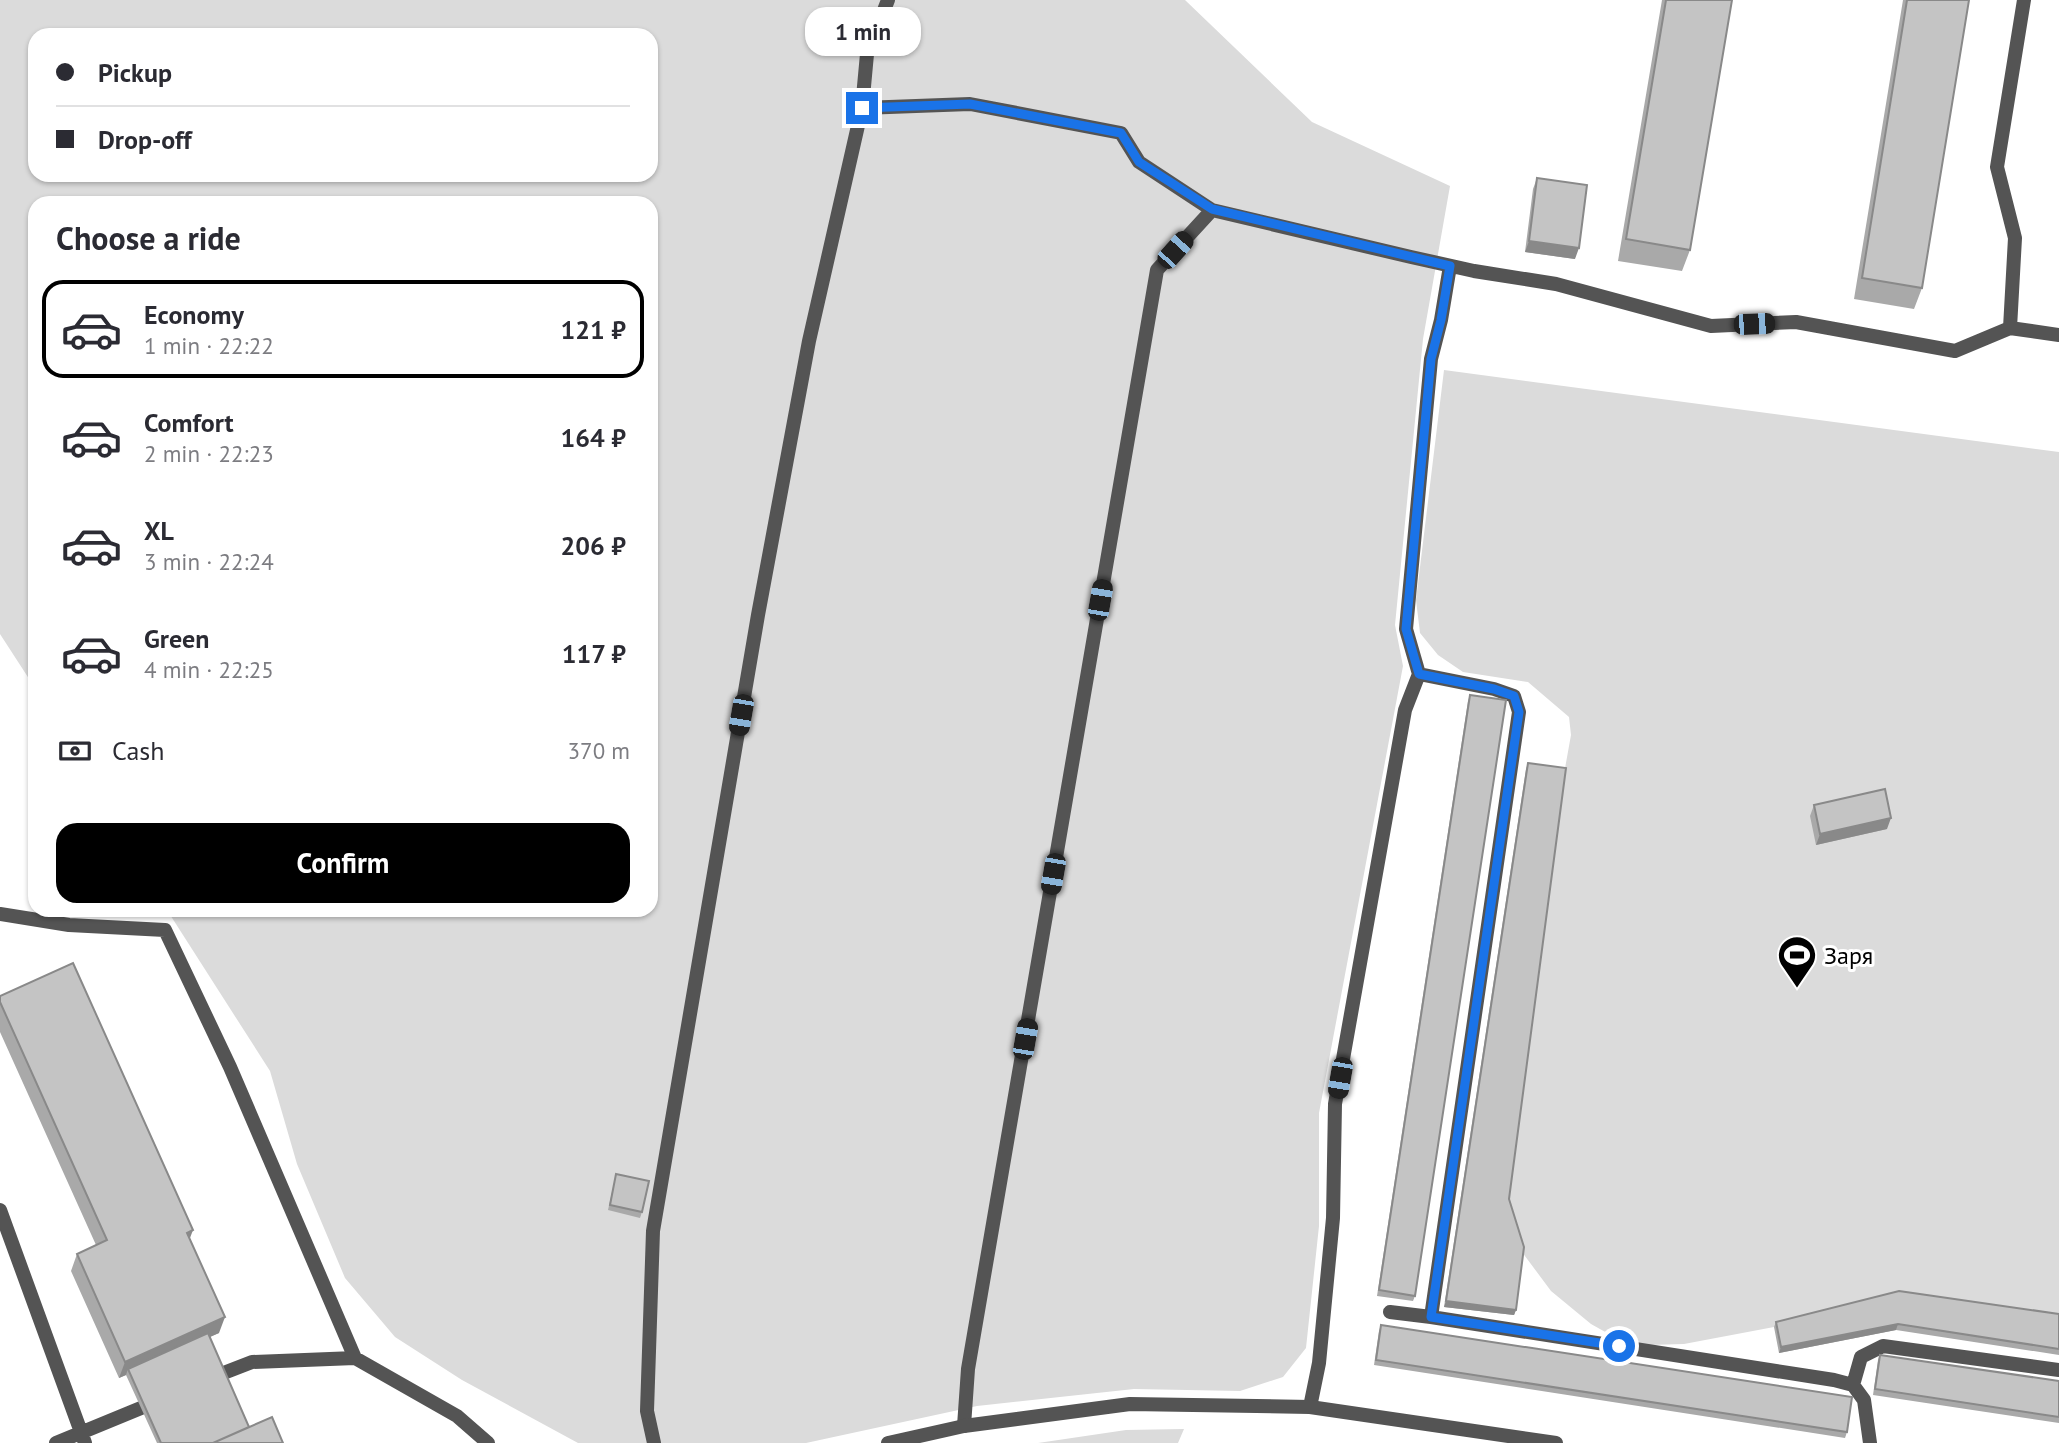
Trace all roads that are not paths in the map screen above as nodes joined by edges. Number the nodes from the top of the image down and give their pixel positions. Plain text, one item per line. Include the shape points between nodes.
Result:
1 (888, 0) edge
2 (2024, 0) edge
3 (862, 108) junction
4 (1212, 209) junction
5 (1450, 266) junction
6 (2010, 328) junction
7 (2059, 335) edge
8 (1419, 674) junction
9 (0, 914) edge
10 (0, 1210) edge
11 (1390, 1312) dead end
12 (1431, 1317) junction
13 (355, 1358) junction
14 (2059, 1370) edge
15 (221, 1374) edge
16 (1853, 1385) junction
17 (1310, 1407) junction
18 (141, 1408) edge
19 (964, 1426) junction
20 (83, 1438) edge
21 (56, 1443) edge
22 (488, 1443) edge
23 (654, 1443) edge
24 (888, 1443) edge
25 (1556, 1443) edge
26 (1870, 1443) edge

1 - 3 street via 867,54
2 - 6 street via 1997,167 2015,238
3 - 4 street via 970,104 1121,133 1139,162
3 - 23 street via 809,341 653,1231 646,1411
4 - 5 street
4 - 19 street via 1157,270 970,1355
5 - 6 street via 1556,284 1711,326 1796,322 1955,351
5 - 8 street via 1431,359 1406,629
6 - 7 street
8 - 12 street via 1514,696 1519,712
8 - 17 street via 1405,710 1335,1104 1333,1218 1319,1363
9 - 13 street via 69,925 165,930 230,1067
10 - 20 street
11 - 12 street
12 - 16 street
13 - 15 street via 252,1362
13 - 22 street via 457,1416
14 - 16 street via 1884,1346 1861,1357
16 - 26 street via 1864,1400
17 - 19 street via 1130,1404
17 - 25 street
18 - 20 street
19 - 24 street
20 - 21 street

